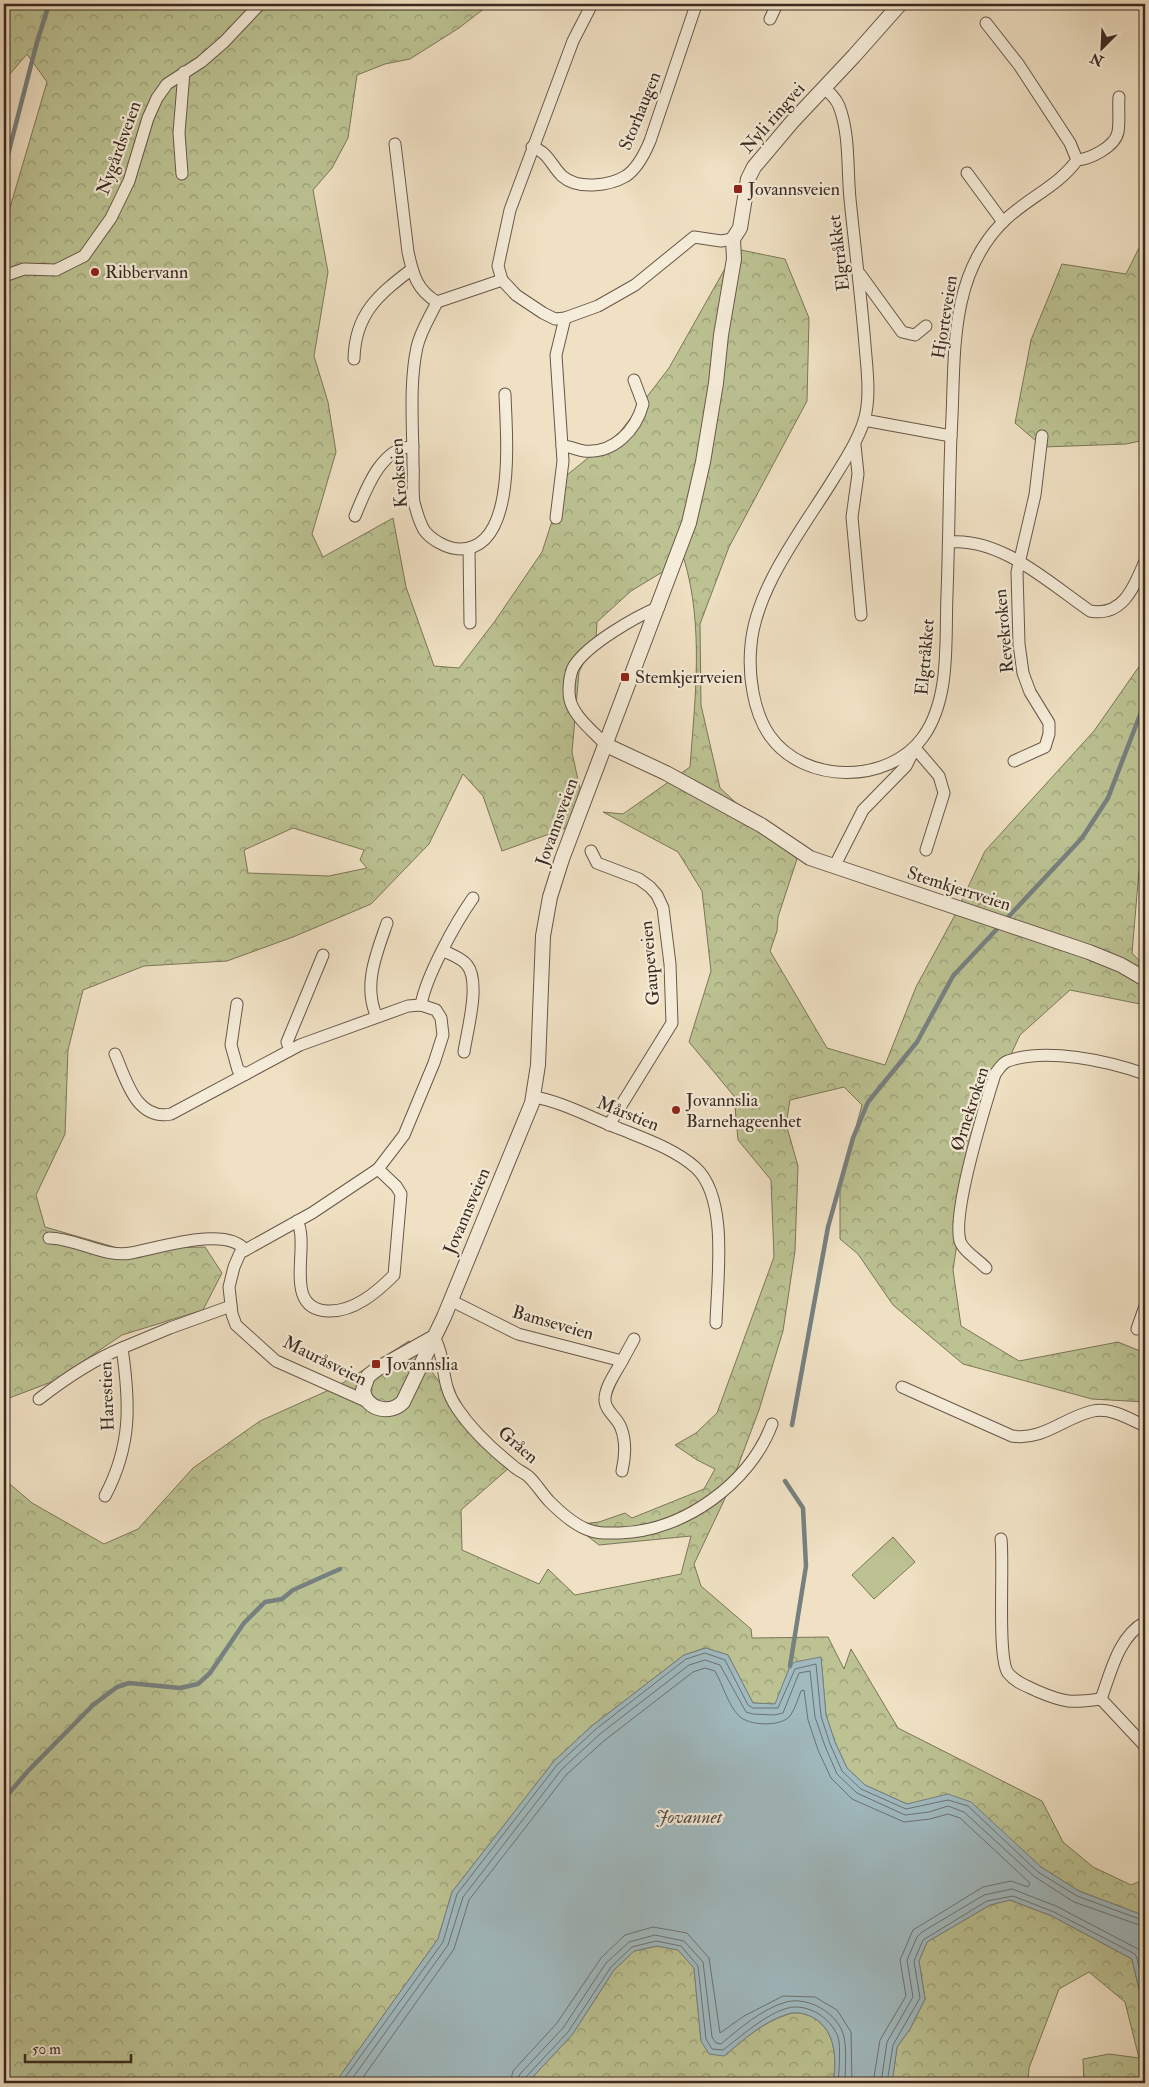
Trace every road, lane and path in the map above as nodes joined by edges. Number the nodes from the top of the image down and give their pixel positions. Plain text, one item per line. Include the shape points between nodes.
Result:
1 (260, 4) edge
2 (592, 4) edge
3 (777, 4) edge
4 (900, 4) edge
5 (694, 8) dead end
6 (770, 19) dead end
7 (986, 23) dead end
8 (184, 72) junction
9 (824, 88) junction
10 (1118, 97) dead end
11 (395, 144) dead end
12 (532, 147) junction
13 (1078, 160) junction
14 (967, 173) dead end
15 (182, 174) dead end
16 (1003, 222) junction
17 (733, 239) junction
18 (412, 269) junction
19 (860, 272) junction
20 (4, 276) edge
21 (502, 280) junction
22 (438, 302) junction
23 (565, 318) junction
24 (926, 326) dead end
25 (354, 359) dead end
26 (634, 380) dead end
27 (506, 394) dead end
28 (864, 420) junction
29 (950, 436) junction
30 (1042, 436) dead end
31 (855, 445) junction
32 (562, 446) junction
33 (413, 447) junction
34 (355, 516) dead end
35 (556, 518) dead end
36 (949, 542) junction
37 (469, 549) junction
38 (1145, 561) edge
39 (1020, 562) junction
40 (659, 607) junction
41 (861, 614) dead end
42 (470, 623) dead end
43 (606, 745) junction
44 (916, 748) junction
45 (1014, 761) dead end
46 (926, 850) dead end
47 (591, 852) dead end
48 (834, 867) junction
49 (473, 898) dead end
50 (387, 922) dead end
51 (444, 951) junction
52 (322, 955) dead end
53 (1145, 979) edge
54 (237, 1004) dead end
55 (421, 1005) junction
56 (376, 1015) junction
57 (290, 1050) junction
58 (464, 1052) dead end
59 (114, 1054) dead end
60 (246, 1074) junction
61 (1145, 1074) edge
62 (533, 1097) junction
63 (610, 1125) junction
64 (378, 1170) junction
65 (297, 1220) junction
66 (49, 1238) dead end
67 (245, 1250) junction
68 (986, 1268) dead end
69 (450, 1300) junction
70 (231, 1306) junction
71 (1145, 1306) edge
72 (716, 1323) dead end
73 (1137, 1329) dead end
74 (434, 1337) junction
75 (634, 1339) dead end
76 (122, 1348) junction
77 (622, 1361) junction
78 (902, 1387) dead end
79 (39, 1399) dead end
80 (368, 1402) junction
81 (396, 1408) joint
82 (772, 1424) dead end
83 (1145, 1426) edge
84 (622, 1471) dead end
85 (105, 1496) dead end
86 (1001, 1539) dead end
87 (1145, 1622) edge
88 (1101, 1699) junction
89 (1145, 1746) edge

1 - 8 street, Nygårdsveien via 224,42
2 - 12 street via 573,41
3 - 6 street
4 - 9 street, Nyli ringvei
5 - 12 street, Storhaugen via 650,141 642,158 626,176 603,184 587,185 568,180 546,154
7 - 13 street via 1019,65
8 - 15 street via 179,133
8 - 20 street, Nygårdsveien via 167,84 156,98 129,181 111,218 84,256 56,270 24,269
9 - 17 street, Nyli ringvei via 754,167 748,179 740,228
9 - 19 street, Elgtråkket via 838,105 844,126
10 - 13 street, Hjorteveien via 1116,138 1091,157
11 - 18 street
12 - 21 street via 500,250 498,266
13 - 16 street, Hjorteveien via 1069,172
14 - 16 street
16 - 29 street, Hjorteveien via 984,244 970,269 962,294 956,335
17 - 23 street via 721,241 694,237 635,285 598,306
17 - 40 street, Jovannsveien via 734,258 703,462 690,523
18 - 22 street via 424,294
18 - 25 street via 380,294 366,313 357,332
19 - 24 street via 902,332 915,335
19 - 28 street, Elgtråkket via 868,383
21 - 22 street
21 - 23 street via 516,295 543,314 555,319
22 - 33 street, Krokstien via 426,321 417,347
23 - 32 street via 556,355
26 - 32 street via 643,404 634,427 624,438 593,451
27 - 37 street via 503,497 490,536
28 - 29 street
28 - 31 street, Elgtråkket
29 - 36 street, Elgtråkket
30 - 39 street, Revekroken
31 - 41 street, Elgtråkket via 858,474 852,517
31 - 44 street, Elgtråkket via 766,592 751,646 756,706 771,737 786,752 828,771 866,772 890,765
32 - 35 street
33 - 34 street via 399,449 383,463
33 - 37 street, Krokstien via 414,502 423,528 441,543 456,549
36 - 39 street, Revekroken via 982,544
36 - 44 street, Elgtråkket via 942,690 930,727
37 - 42 street
38 - 39 street, Revekroken via 1125,599 1112,611 1103,613 1090,611
39 - 45 street, Revekroken via 1017,572 1023,673 1030,692 1050,723 1045,746
40 - 43 street, Jovannsveien
40 - 43 street via 644,613 598,644 574,667 570,679 570,700 575,711
43 - 48 street, Stemkjerrveien via 675,777 761,824 810,858
43 - 62 street, Jovannsveien via 550,897 543,936 538,1065
44 - 46 street via 939,776 944,792
44 - 48 street via 906,766 863,810
47 - 63 street, Gaupeveien via 598,862 639,879 657,895 663,908 670,964 672,1023
48 - 53 street, Stemkjerrveien via 1049,939 1121,965
49 - 51 street
50 - 56 street via 371,972
51 - 55 street
51 - 58 street via 468,965 473,979
52 - 57 street via 287,1042
54 - 60 street via 231,1045 238,1070
55 - 56 street
55 - 64 street via 436,1010 441,1018 443,1035 404,1135
56 - 57 street
57 - 60 street
59 - 60 street via 136,1100 145,1111 154,1115 170,1114
61 - 68 street, Ørnekroken via 1070,1055 1034,1057 1002,1065 995,1074 970,1166 959,1230 962,1247
62 - 63 street, Mårstien
62 - 69 street, Jovannsveien
63 - 72 street, Mårstien via 662,1146 695,1168 706,1180 713,1194 718,1232
64 - 65 street
64 - 65 street via 401,1194 394,1275 379,1290 353,1306 334,1311 306,1302 299,1278 302,1243
65 - 67 street
66 - 67 street via 65,1238 98,1249 128,1254 190,1239 216,1239 241,1245
67 - 70 street, Mauråsveien via 240,1253 232,1274 229,1287
69 - 74 street, Jovannsveien
69 - 77 street, Bamseveien via 518,1334
70 - 76 street, Harestien
70 - 80 street, Mauråsveien via 236,1325 276,1361
71 - 73 street
74 - 80 street via 368,1376 363,1390
74 - 81 street, Jovannsveien via 403,1402
74 - 82 street, Gråen via 449,1395 473,1428 513,1467 529,1476 550,1502 579,1525 600,1533 626,1533 665,1525 697,1510 732,1482 748,1464 764,1444
75 - 77 street
76 - 79 street via 69,1376
76 - 85 street, Harestien via 127,1386 126,1443 117,1473
77 - 84 street via 605,1400 608,1410 621,1427
78 - 83 street via 1022,1438 1094,1410 1116,1413
80 - 81 street, Mauråsveien via 378,1408
86 - 88 street via 1003,1645 1007,1672 1018,1683 1059,1700 1072,1703
87 - 88 street via 1122,1644
88 - 89 street

